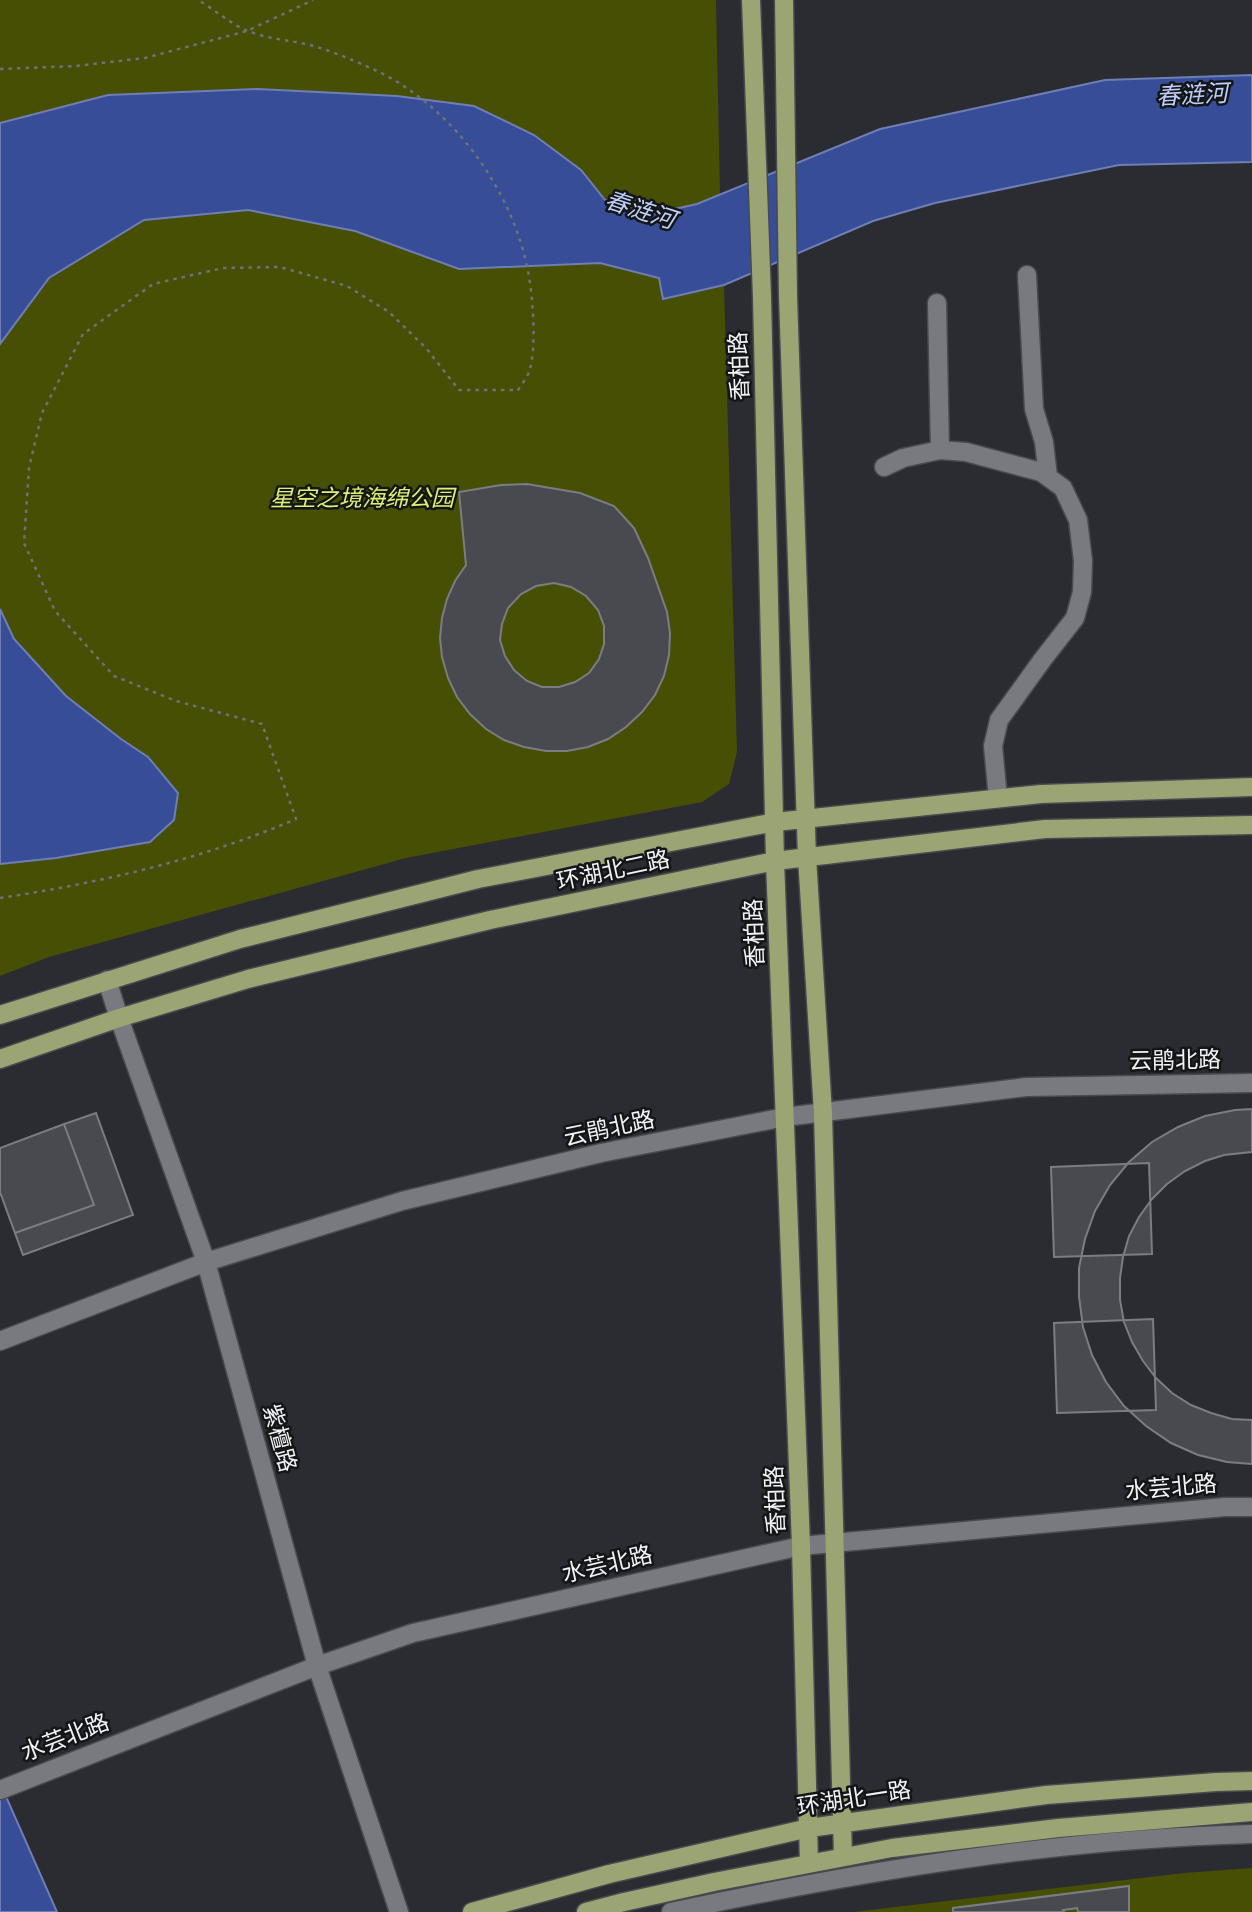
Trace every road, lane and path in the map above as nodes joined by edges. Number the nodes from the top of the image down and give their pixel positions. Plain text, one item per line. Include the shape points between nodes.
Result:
1 (198, 0) edge
2 (313, 0) edge
3 (751, 0) edge
4 (784, 0) edge
5 (247, 31) junction
6 (0, 69) edge
7 (1027, 275) dead end
8 (937, 303) dead end
9 (940, 450) junction
10 (884, 467) dead end
11 (1048, 477) junction
12 (1252, 787) edge
13 (998, 798) junction
14 (806, 819) junction
15 (775, 822) junction
16 (1252, 825) edge
17 (807, 857) junction
18 (775, 860) junction
19 (0, 898) edge
20 (107, 980) junction
21 (0, 1015) edge
22 (119, 1018) junction
23 (0, 1059) edge
24 (1252, 1083) edge
25 (823, 1113) junction
26 (785, 1116) junction
27 (206, 1262) junction
28 (0, 1341) edge
29 (1252, 1507) edge
30 (836, 1543) junction
31 (801, 1546) junction
32 (317, 1666) junction
33 (1252, 1781) edge
34 (0, 1790) edge
35 (1252, 1812) edge
36 (842, 1824) junction
37 (809, 1828) junction
38 (1252, 1834) edge
39 (843, 1857) junction
40 (809, 1864) junction
41 (399, 1912) edge
42 (472, 1912) edge
43 (586, 1912) edge
44 (671, 1912) edge

1 - 5 path
2 - 5 path
3 - 15 main road, 香柏路
4 - 14 main road
5 - 6 path via 145,58
5 - 19 path via 313,46 375,70 402,84 468,144 492,180 525,256 533,293 529,372 518,390 459,390 389,312 347,286 280,267 223,268 153,284 83,334 42,413 29,468 24,543 55,611 114,676 176,701 262,724 296,819 254,837 129,873
7 - 11 street via 1034,409
8 - 9 street
9 - 10 street
9 - 11 street via 966,452
11 - 13 street via 1063,488 1078,520 1082,592 1075,618 999,720 993,746
12 - 13 main road, 环湖北二路
13 - 14 main road, 环湖北二路
14 - 15 main road, 环湖北二路
14 - 17 main road
15 - 18 main road, 香柏路
15 - 20 main road, 环湖北二路 via 478,879 240,939
16 - 17 main road, 环湖北二路 via 1045,829
17 - 18 main road, 环湖北二路
17 - 25 main road
18 - 22 main road, 环湖北二路 via 463,927 248,979
18 - 26 main road, 香柏路
20 - 21 main road, 环湖北二路
20 - 22 street, 紫檀路
22 - 23 main road, 环湖北二路
22 - 27 street, 紫檀路
24 - 25 street, 云鹃北路 via 1026,1087
25 - 26 street, 云鹃北路
25 - 30 main road
26 - 27 street, 云鹃北路 via 601,1153 415,1198
26 - 31 main road, 香柏路
27 - 28 street, 云鹃北路
27 - 32 street, 紫檀路
29 - 30 street, 水芸北路
30 - 31 street, 水芸北路
30 - 36 main road
31 - 32 street, 水芸北路 via 413,1633
31 - 37 main road, 香柏路
32 - 34 street, 水芸北路
32 - 41 street, 紫檀路
33 - 36 main road, 环湖北一路 via 1046,1795
35 - 39 main road via 1058,1828
36 - 37 main road, 环湖北一路
36 - 39 main road
37 - 40 main road, 香柏路
37 - 42 main road, 环湖北一路 via 609,1874
38 - 44 street via 1060,1847 895,1868
39 - 40 main road
40 - 43 main road

